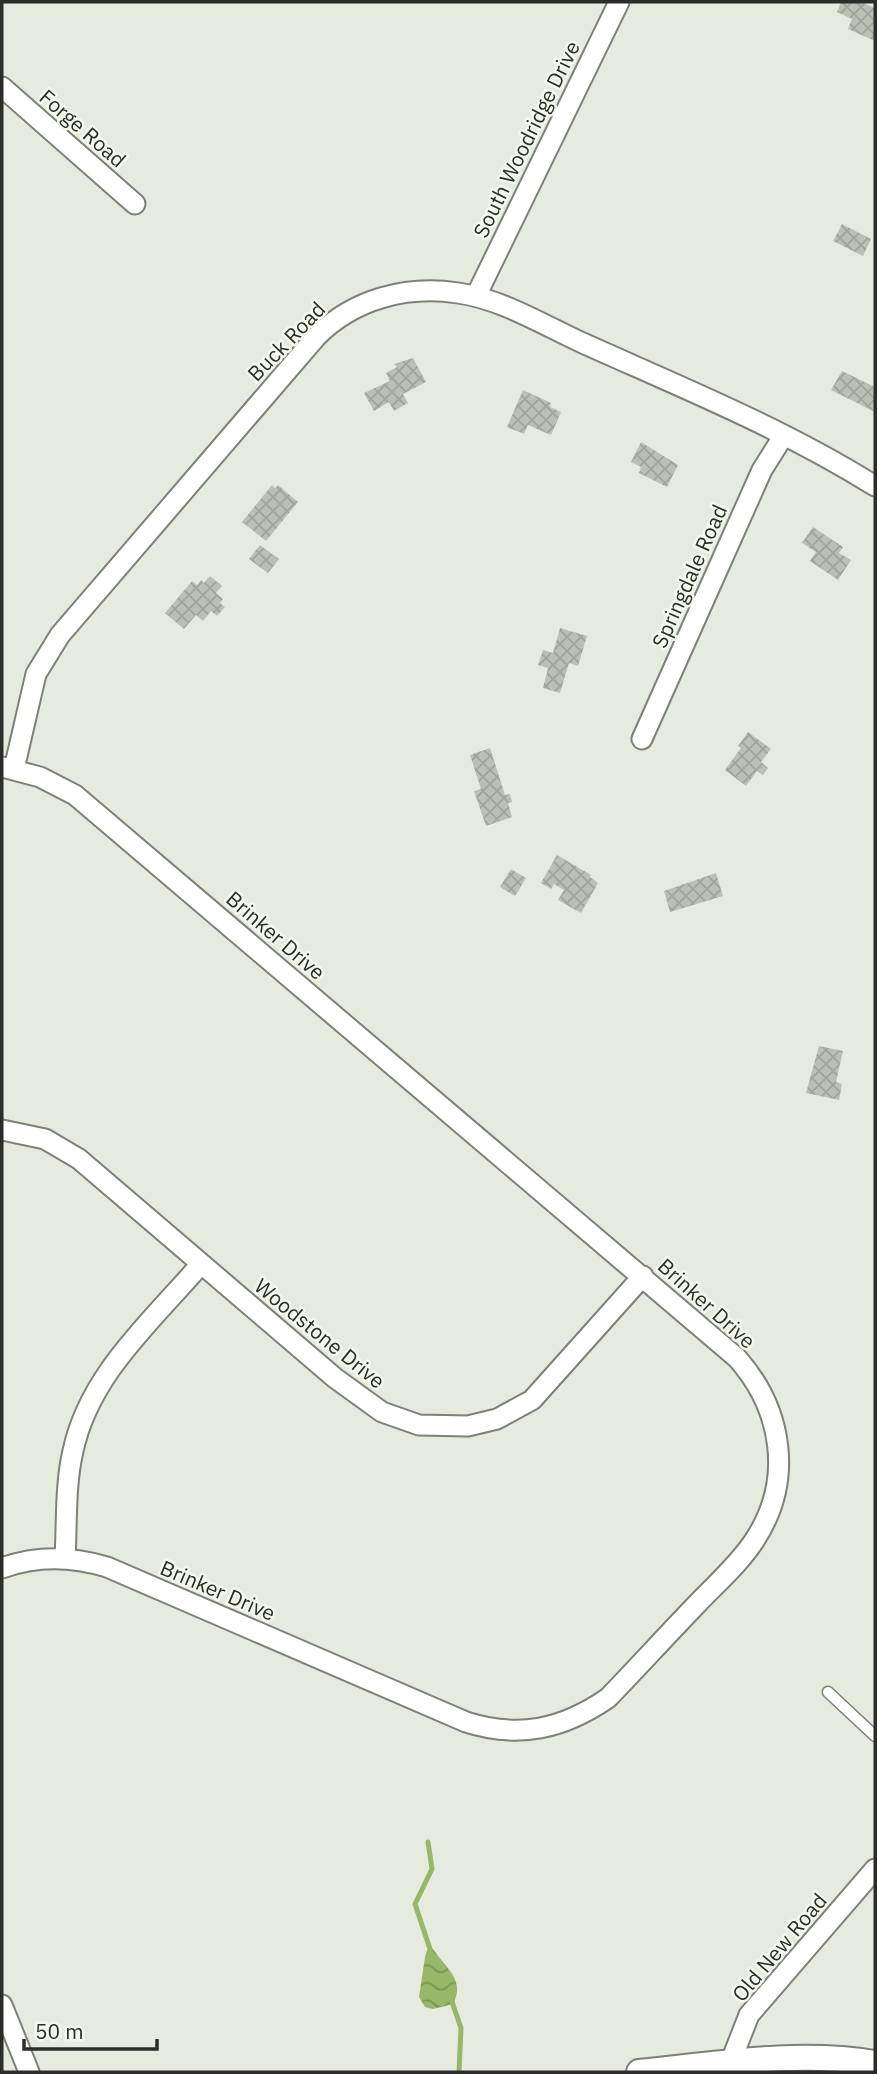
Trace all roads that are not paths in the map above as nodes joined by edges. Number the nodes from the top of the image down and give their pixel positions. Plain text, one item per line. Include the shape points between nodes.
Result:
1 (619, 2) edge
2 (2, 87) edge
3 (135, 204) dead end
4 (476, 296) junction
5 (784, 435) junction
6 (875, 486) edge
7 (642, 739) dead end
8 (8, 768) edge
9 (2, 1130) edge
10 (200, 1265) junction
11 (643, 1276) junction
12 (65, 1558) junction
13 (2, 1568) edge
14 (828, 1692) dead end
15 (875, 1736) edge
16 (875, 1869) edge
17 (2, 2005) edge
18 (864, 2065) edge
19 (734, 2067) edge
20 (29, 2072) edge
21 (639, 2072) edge

1 - 4 street, South Woodridge Drive
2 - 3 street, Forge Road
4 - 5 street, Buck Road
4 - 8 street, Buck Road via 433,291 395,294 357,307 324,329 46,653
5 - 6 street, Buck Road
5 - 7 street, Springdale Road via 762,470
8 - 11 street, Brinker Drive via 40,777 75,795
9 - 10 street, Woodstone Drive via 45,1139 79,1158
10 - 11 street, Woodstone Drive via 369,1405 400,1420 449,1428 497,1419 532,1400
10 - 12 street via 103,1377 90,1401 72,1454
11 - 12 street, Brinker Drive via 751,1374 770,1408 779,1467 774,1497 753,1542 608,1698 584,1714 539,1730 481,1727 107,1567
12 - 13 street, Brinker Drive
14 - 15 lane
16 - 19 street, Old New Road via 749,2015
17 - 20 street
18 - 19 street via 825,2057
19 - 21 street

